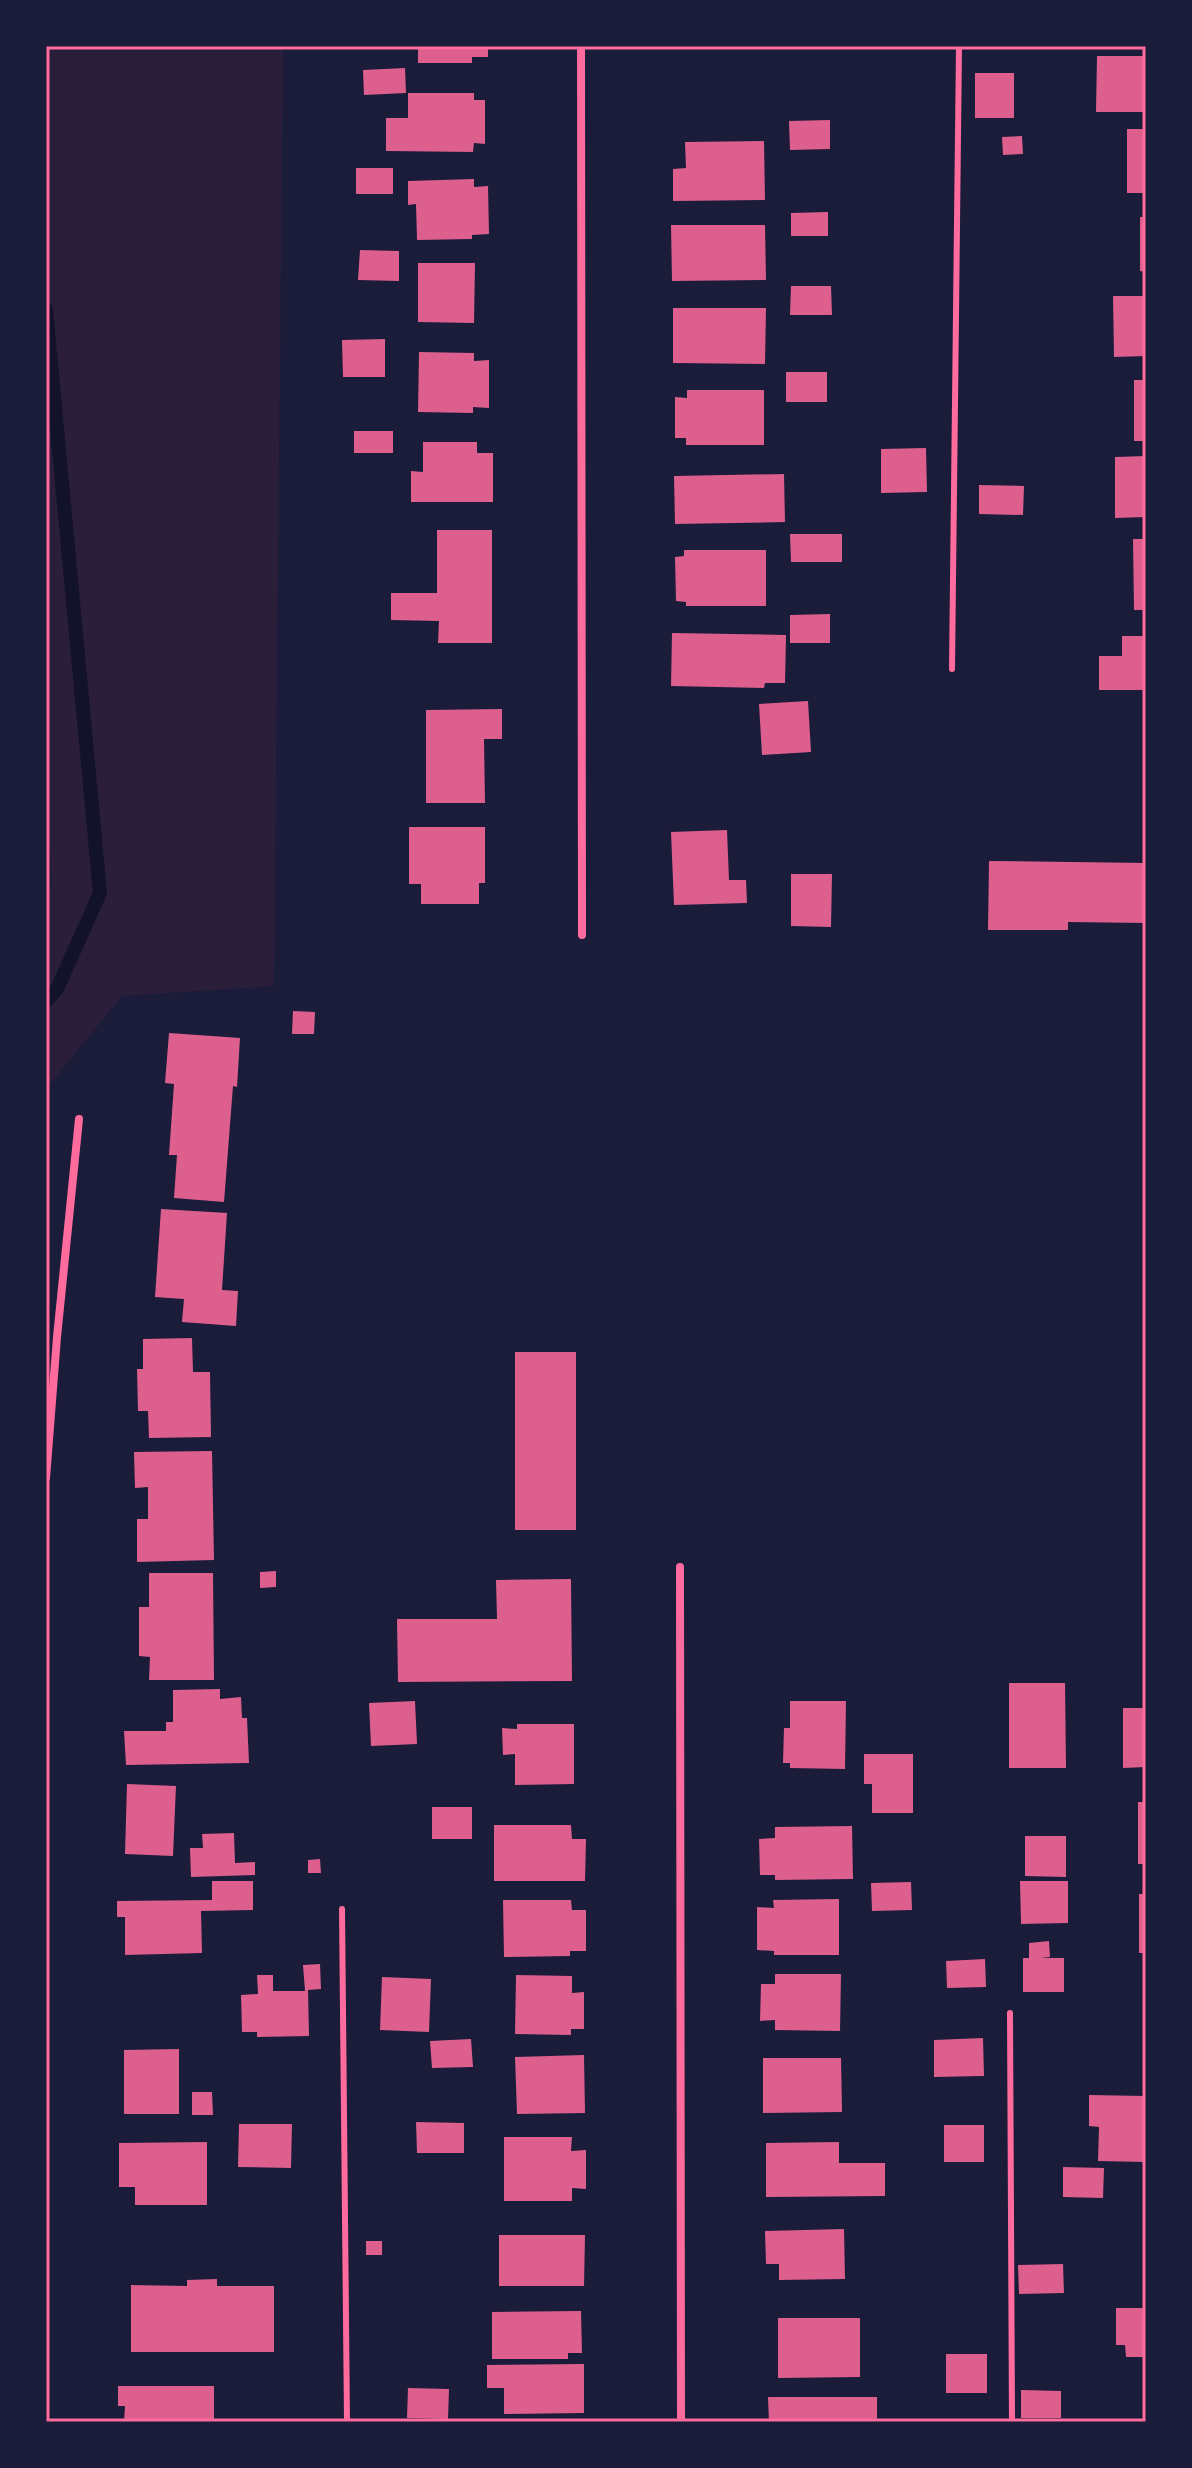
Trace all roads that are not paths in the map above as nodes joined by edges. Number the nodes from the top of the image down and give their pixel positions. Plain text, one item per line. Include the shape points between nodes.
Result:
1 (581, 46) edge
2 (959, 46) edge
3 (952, 669) dead end
4 (582, 935) dead end
5 (79, 1119) dead end
6 (46, 1478) edge
7 (680, 1567) dead end
8 (342, 1909) dead end
9 (1010, 2013) dead end
10 (347, 2422) edge
11 (681, 2422) edge
12 (1012, 2422) edge

1 - 4 street
2 - 3 lane
5 - 6 street
7 - 11 street
8 - 10 lane
9 - 12 lane

